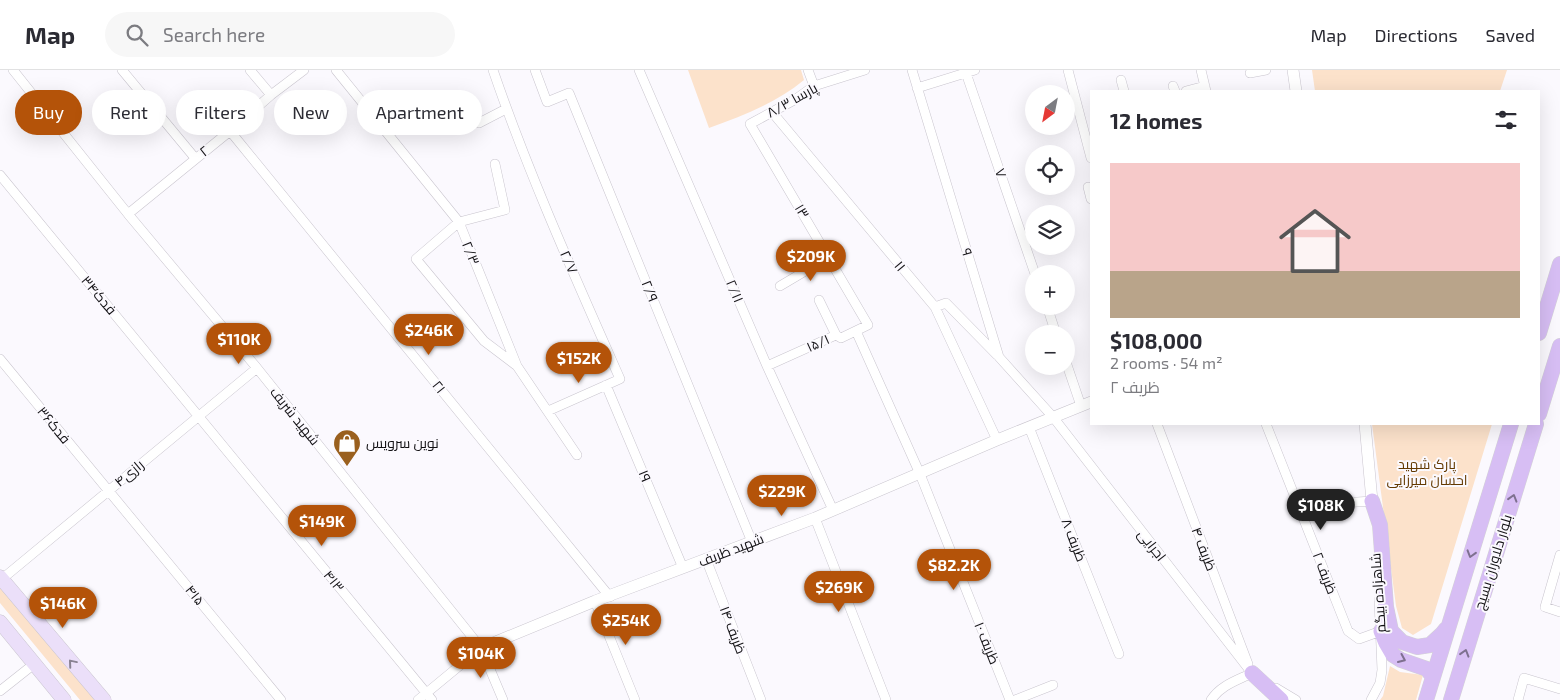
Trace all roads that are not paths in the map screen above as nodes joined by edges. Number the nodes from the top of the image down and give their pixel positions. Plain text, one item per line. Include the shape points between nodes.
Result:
1 (12, 70) edge
2 (122, 70) edge
3 (250, 70) edge
4 (304, 70) edge
5 (336, 70) edge
6 (493, 70) edge
7 (535, 70) edge
8 (639, 70) edge
9 (808, 70) edge
10 (865, 70) edge
11 (912, 70) edge
12 (1068, 70) edge
13 (1201, 70) edge
14 (1266, 70) edge
15 (1293, 70) edge
16 (970, 71) edge
17 (1250, 73) dead end
18 (1121, 80) dead end
19 (814, 86) junction
20 (918, 88) junction
21 (1205, 89) edge
22 (1124, 90) edge
23 (1296, 90) edge
24 (271, 95) junction
25 (264, 101) edge
26 (506, 109) junction
27 (772, 112) junction
28 (482, 121) edge
29 (750, 124) joint
30 (224, 135) edge
31 (234, 135) edge
32 (1089, 138) edge
33 (195, 158) junction
34 (495, 164) dead end
35 (0, 175) edge
36 (1088, 187) dead end
37 (1090, 195) edge
38 (128, 214) junction
39 (459, 222) junction
40 (829, 257) junction
41 (1560, 264) edge
42 (1033, 265) edge
43 (1557, 283) edge
44 (780, 286) dead end
45 (819, 300) dead end
46 (935, 307) junction
47 (868, 324) joint
48 (1540, 330) edge
49 (856, 331) junction
50 (836, 335) junction
51 (1560, 346) edge
52 (1000, 357) junction
53 (0, 359) edge
54 (517, 366) junction
55 (768, 366) junction
56 (257, 368) junction
57 (1072, 375) edge
58 (606, 385) junction
59 (1086, 404) edge
60 (548, 411) junction
61 (1540, 411) edge
62 (199, 416) junction
63 (1052, 417) junction
64 (1157, 425) edge
65 (1266, 425) edge
66 (1365, 425) edge
67 (1511, 425) edge
68 (1536, 425) edge
69 (1029, 427) junction
70 (997, 440) junction
71 (577, 455) dead end
72 (920, 474) junction
73 (108, 491) junction
74 (1372, 501) junction
75 (1298, 506) junction
76 (833, 510) junction
77 (815, 518) junction
78 (752, 542) junction
79 (1560, 555) edge
80 (706, 559) junction
81 (683, 568) junction
82 (1, 578) edge
83 (610, 597) junction
84 (595, 602) junction
85 (1560, 612) edge
86 (0, 622) edge
87 (1450, 624) junction
88 (1381, 631) junction
89 (481, 648) junction
90 (1119, 654) dead end
91 (34, 664) junction
92 (1252, 673) junction
93 (1433, 677) junction
94 (1052, 685) dead end
95 (1560, 689) edge
96 (0, 691) edge
97 (429, 697) edge
98 (64, 700) edge
99 (104, 700) edge
100 (281, 700) edge
101 (418, 700) edge
102 (503, 700) edge
103 (635, 700) edge
104 (761, 700) edge
105 (886, 700) edge
106 (1010, 700) edge
107 (1015, 700) edge
108 (1211, 700) edge
109 (1273, 700) edge
110 (1281, 700) edge
111 (1296, 700) edge
112 (1371, 700) edge
113 (1426, 700) edge
114 (1451, 700) edge
115 (1518, 700) edge

1 - 38 street, شهید شریف
2 - 33 street
3 - 24 street
4 - 24 street, ۲
5 - 39 street, ۲/۳
6 - 26 street, ۲/۷
7 - 78 street, ۲/۹ via 547,102 570,93
8 - 55 street, ۲/۱۱
9 - 19 street
10 - 19 street, ۸/۳ پارسا
11 - 20 street, ۹
12 - 32 street
13 - 21 street
14 - 17 street
15 - 23 street
16 - 20 street
16 - 42 street, ۷
18 - 22 street
19 - 27 street, ۸/۳ پارسا
20 - 52 street, ۹
24 - 25 street, ۲
26 - 28 street
26 - 58 street, ۲/۷ via 543,204 620,379
27 - 29 street, ۸/۳ پارسا
27 - 46 street, ۱۱
29 - 40 street, ۱۳
30 - 33 street, ۲
31 - 83 street, ۲۱
33 - 38 street, ۲
34 - 39 street via 505,210
35 - 62 street, فدک۳۴
36 - 37 street
38 - 56 street, شهید شریف
39 - 54 street, ۲/۳
39 - 54 street via 416,259 484,341
40 - 44 street
40 - 47 street, ۱۳
41 - 43 main road
43 - 48 main road
45 - 50 street
46 - 52 street via 946,303
46 - 70 street, ۱۱
47 - 49 street, ۱۵/۱
49 - 50 street, ۱۵/۱ via 841,338
49 - 72 street
50 - 55 street, ۱۵/۱
51 - 61 main road
52 - 63 street, ۹
53 - 73 street, فدک۳۶
54 - 60 street, ۲/۳
55 - 76 street, ۲/۱۱
56 - 62 street, رازی۴
56 - 89 street, شهید شریف
57 - 59 street
58 - 60 street
58 - 81 street, ۱۹
59 - 63 street, شهید ظریف
60 - 71 street, ۲/۳
62 - 73 street, رازی۴
62 - 97 street, ۴۱۳
63 - 69 street, شهید ظریف
63 - 92 street, اجرایی
64 - 92 street, ظریف ۴
65 - 75 street, ظریف ۲
66 - 74 street, شاهزاده بیگم
67 -> 87 main road, بلوار دلاوران بسیج
114 -> 68 main road, بلوار دلاوران بسیج
69 - 70 street, شهید ظریف
69 - 90 street, ظریف ۸
70 - 72 street, شهید ظریف
72 - 76 street, شهید ظریف
72 - 106 street, ظریف ۱۰
73 - 82 street, رازی۴
73 - 100 street, ۴۱۵
74 - 75 street
74 - 87 main road via 1380,525 1391,631 1410,646 1424,647 1434,642
74 - 88 street, شاهزاده بیگم
75 - 88 street, ظریف ۲ via 1348,632 1359,639
76 - 77 street, شهید ظریف
77 - 78 street, شهید ظریف
77 - 105 street
78 - 80 street, شهید ظریف
79 - 85 street via 1545,607
80 - 81 street, شهید ظریف
80 - 104 street, ظریف ۱۴
81 - 83 street, شهید ظریف
99 -> 82 main road
83 - 84 street, شهید ظریف
84 - 89 street, شهید ظریف
84 - 103 street
86 - 91 main road
87 - 93 main road, بلوار دلاوران بسیج
88 -> 93 main road via 1393,655 1426,669
88 - 112 street, شاهزاده بیگم via 1382,670
89 - 97 street
89 - 102 street, شهید شریف
91 - 96 street
91 - 98 main road
92 - 108 street via 1217,691
92 - 109 street, اجرایی
92 - 110 main road
92 - 111 street
93 - 113 main road, بلوار دلاوران بسیج
94 - 107 street
95 - 115 street via 1524,678
97 - 101 street

